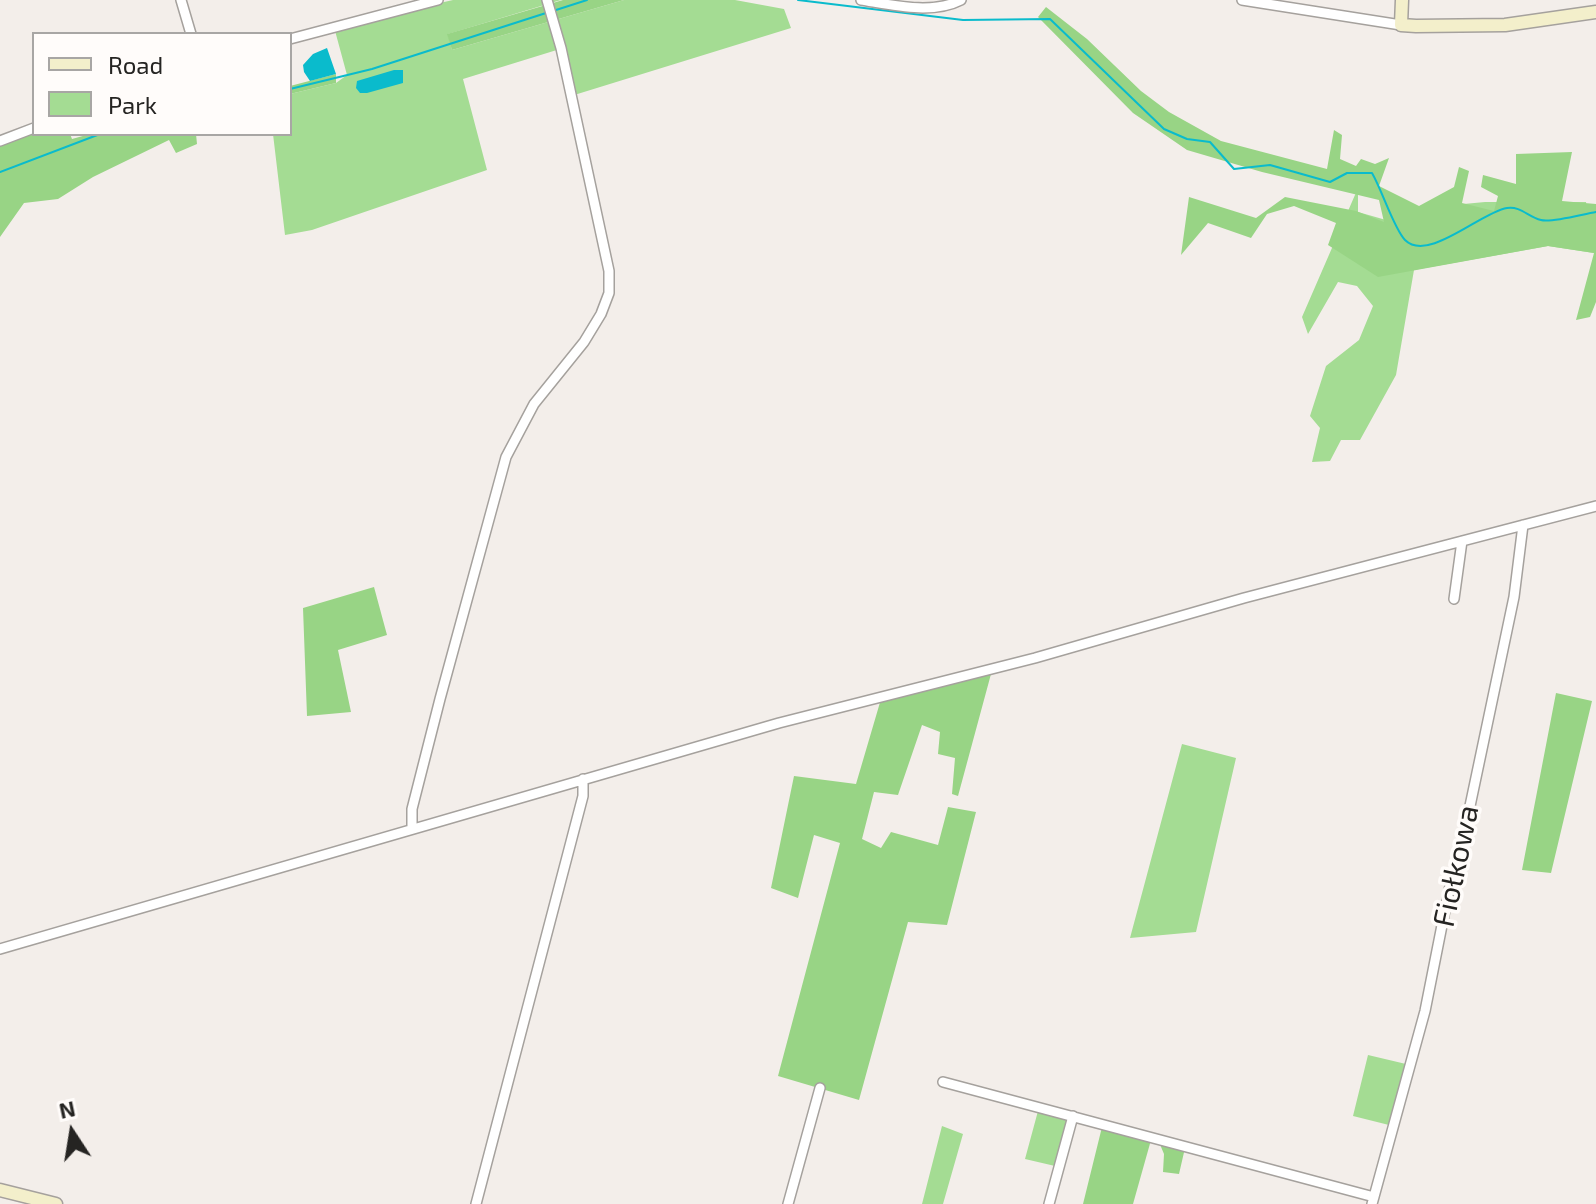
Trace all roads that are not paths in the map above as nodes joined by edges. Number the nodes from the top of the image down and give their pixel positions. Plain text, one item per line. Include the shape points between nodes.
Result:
1 (181, 0) edge
2 (434, 0) edge
3 (547, 0) edge
4 (861, 0) edge
5 (961, 0) edge
6 (1242, 0) edge
7 (1402, 0) edge
8 (1596, 12) edge
9 (1401, 25) junction
10 (190, 32) edge
11 (292, 38) edge
12 (32, 129) edge
13 (0, 141) edge
14 (1596, 506) edge
15 (1523, 525) junction
16 (1462, 541) junction
17 (1454, 599) dead end
18 (583, 779) junction
19 (412, 829) junction
20 (0, 949) edge
21 (943, 1082) dead end
22 (820, 1088) dead end
23 (1073, 1116) junction
24 (0, 1190) edge
25 (1373, 1200) edge
26 (56, 1204) edge
27 (476, 1204) edge
28 (788, 1204) edge
29 (1049, 1204) edge

1 - 10 street
2 - 11 street
3 - 19 street via 609,271 609,293 584,342 534,404 506,457 436,713
4 - 5 street via 930,8
6 - 9 street
7 - 9 street
8 - 9 street via 1505,25
12 - 13 street
14 - 15 street
15 - 16 street
15 - 25 street, Fiołkowa via 1514,597 1437,961
16 - 17 street
16 - 18 street
18 - 19 street
18 - 27 street via 583,796
19 - 20 street
21 - 23 street
22 - 28 street
23 - 25 street
23 - 29 street
24 - 26 street

